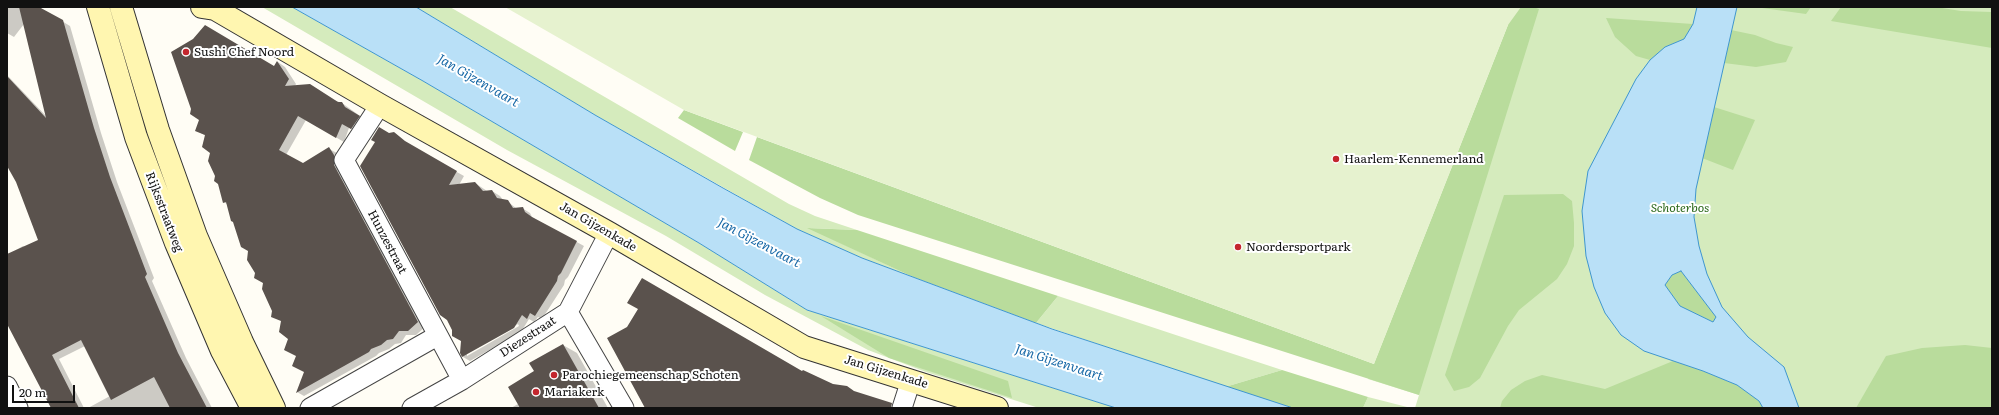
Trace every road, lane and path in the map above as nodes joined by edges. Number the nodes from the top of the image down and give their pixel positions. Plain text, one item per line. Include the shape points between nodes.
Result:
1 (98, 7) edge
2 (120, 7) edge
3 (210, 8) edge
4 (380, 105) junction
5 (609, 234) junction
6 (568, 312) junction
7 (437, 336) junction
8 (462, 380) junction
9 (911, 380) junction
10 (7, 386) edge
11 (18, 408) edge
12 (252, 408) edge
13 (274, 408) edge
14 (310, 408) edge
15 (412, 408) edge
16 (624, 408) edge
17 (902, 408) edge
18 (997, 408) edge

1 - 12 street, Rijksstraatweg via 136,138 176,243 222,351
2 - 13 street, Rijksstraatweg via 158,130 196,236
3 - 4 street, Jan Gijzenkade
4 - 5 street, Jan Gijzenkade
4 - 7 street, Hunzestraat via 344,160
5 - 6 street, Diezestraat
5 - 9 street, Jan Gijzenkade via 804,347
6 - 8 street, Diezestraat
6 - 16 street
7 - 8 street, Hunzestraat
7 - 14 street
8 - 15 street, Diezestraat
9 - 17 street
9 - 18 street, Jan Gijzenkade
10 - 11 street

